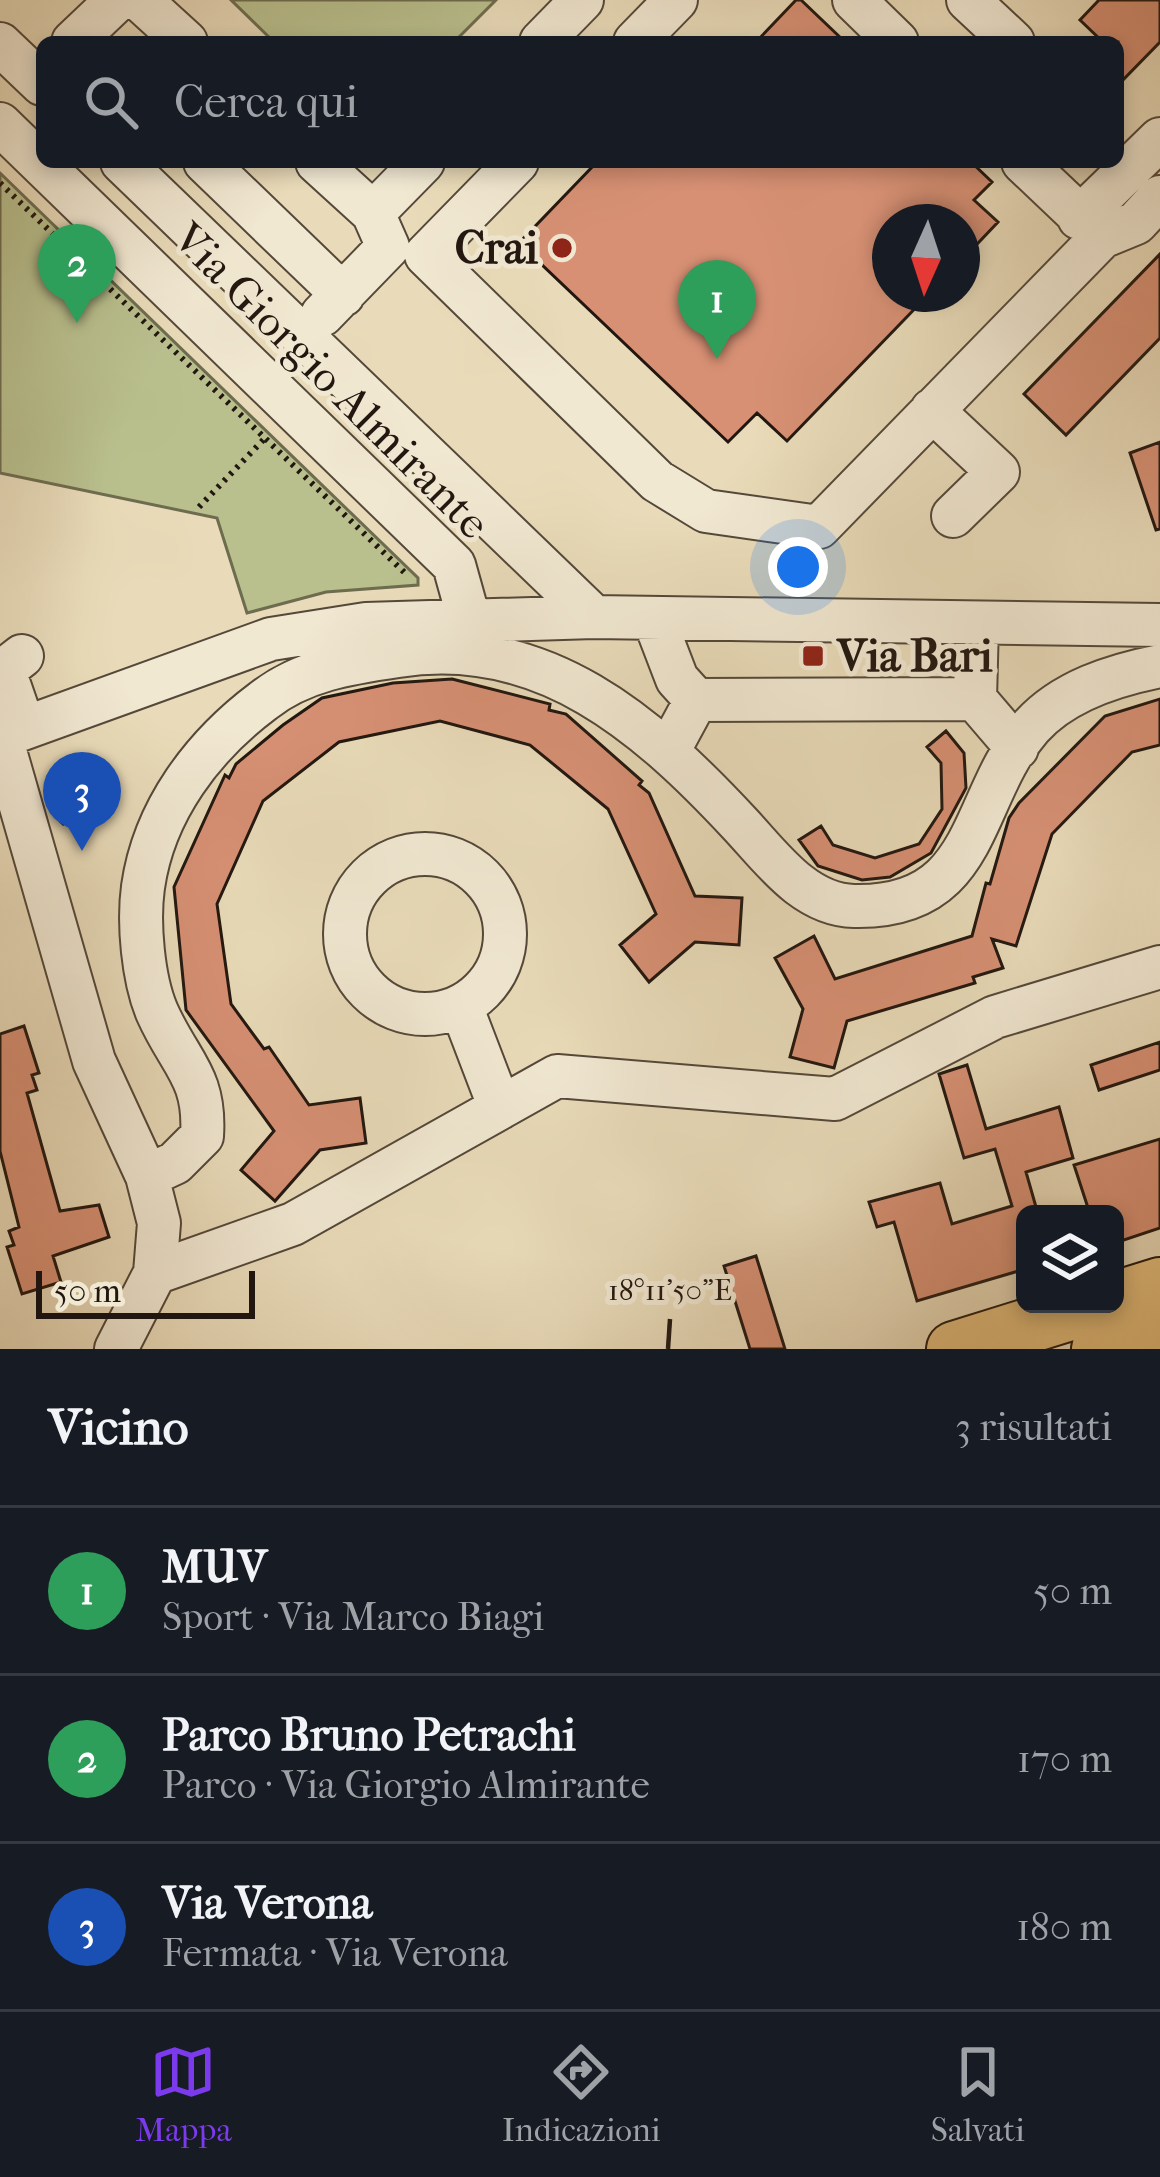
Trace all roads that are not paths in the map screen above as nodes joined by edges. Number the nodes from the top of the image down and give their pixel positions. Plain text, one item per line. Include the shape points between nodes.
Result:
1 (117, 0) edge
2 (140, 0) edge
3 (582, 0) edge
4 (676, 0) edge
5 (854, 0) edge
6 (968, 0) edge
7 (81, 36) edge
8 (179, 36) edge
9 (547, 36) edge
10 (641, 36) edge
11 (892, 36) edge
12 (1007, 36) edge
13 (0, 44) edge
14 (36, 75) edge
15 (0, 124) edge
16 (1139, 146) edge
17 (36, 159) edge
18 (45, 168) edge
19 (128, 168) edge
20 (211, 168) edge
21 (323, 168) edge
22 (421, 168) edge
23 (507, 168) edge
24 (1029, 168) edge
25 (1160, 197) edge
26 (1091, 227) junction
27 (396, 238) junction
28 (343, 295) junction
29 (302, 335) junction
30 (932, 410) junction
31 (953, 515) dead end
32 (593, 617) junction
33 (653, 619) junction
34 (469, 620) junction
35 (977, 624) junction
36 (1160, 625) edge
37 (22, 656) dead end
38 (1160, 666) edge
39 (975, 699) junction
40 (696, 700) junction
41 (8, 734) edge
42 (1017, 748) junction
43 (669, 750) junction
44 (1160, 967) edge
45 (461, 1006) dead end
46 (500, 1108) junction
47 (147, 1176) junction
48 (155, 1273) junction
49 (1160, 1286) edge
50 (1121, 1329) edge
51 (120, 1345) edge
52 (954, 1349) edge

1 - 7 street
2 - 8 street
3 - 9 street
4 - 10 street
5 - 11 street
6 - 12 street
13 - 14 street
15 - 17 street, Via Giorgio Almirante
16 - 26 street
18 - 34 street, Via Giorgio Almirante via 454,566
19 - 29 street, Via Giorgio Almirante
20 - 28 street
21 - 27 street
22 - 27 street
23 - 27 street
24 - 26 street
25 - 26 street via 1136,223
26 - 30 street
27 - 28 street
27 - 30 street via 657,481 706,511 819,526
28 - 29 street
29 - 32 street, Via Giorgio Almirante
30 - 31 street via 998,472
32 - 33 street
32 - 34 street
33 - 35 street
33 - 40 street via 677,679
34 - 41 street via 272,639
35 - 36 street
35 - 39 street
37 - 41 street via 4,670
38 - 42 street via 1073,694 1032,725
39 - 40 street
39 - 42 street
40 - 43 street
41 - 47 street via 94,1061
42 - 43 street via 964,857 937,885 891,903 850,906 806,892
43 - 47 street via 563,677 490,655 421,652 331,666 275,691 224,730 168,812 143,887 155,1008 204,1098 202,1136
44 - 46 street via 995,1017 835,1099 557,1076
45 - 46 street
46 - 48 street via 292,1224
47 - 48 street via 159,1223
48 - 51 street
49 - 50 main road
50 - 52 main road

